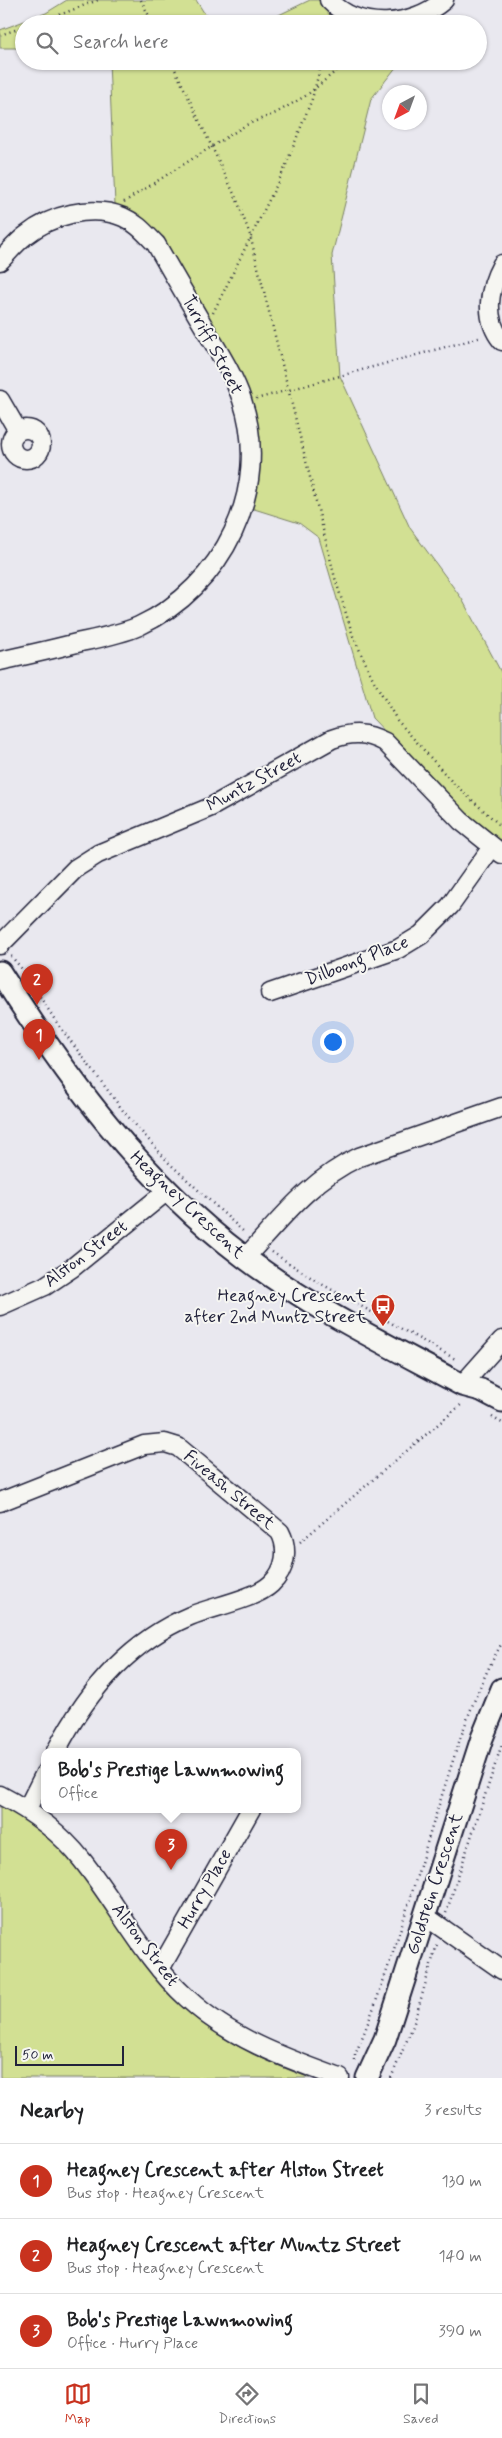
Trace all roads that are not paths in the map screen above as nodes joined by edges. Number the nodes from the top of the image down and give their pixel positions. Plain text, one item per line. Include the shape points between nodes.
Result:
1 (329, 0) edge
2 (444, 0) edge
3 (351, 15) edge
4 (422, 15) edge
5 (0, 261) edge
6 (502, 264) edge
7 (499, 336) edge
8 (0, 400) edge
9 (18, 431) dead end
10 (0, 662) edge
11 (497, 851) edge
12 (1, 945) edge
13 (0, 972) edge
14 (270, 993) dead end
15 (502, 1107) edge
16 (167, 1191) junction
17 (251, 1251) junction
18 (0, 1306) edge
19 (502, 1340) edge
20 (467, 1386) junction
21 (502, 1401) edge
22 (502, 1416) edge
23 (0, 1502) edge
24 (500, 1699) edge
25 (58, 1748) edge
26 (41, 1781) edge
27 (0, 1794) edge
28 (27, 1809) junction
29 (249, 1813) edge
30 (425, 1916) junction
31 (160, 1969) junction
32 (502, 1970) edge
33 (361, 2072) edge
34 (340, 2078) edge

1 - 3 street
2 - 4 street
5 - 10 street, Turriff Street via 24,237 56,218 80,212 124,217 142,229 156,244 231,374 243,403 250,441 250,472 239,519 225,549 205,577 166,611 138,627
6 - 7 street via 493,284 490,303 492,321
8 - 9 street
11 - 12 street, Muntz Street via 461,821 386,742 372,735 348,733 211,807 98,854 76,868
11 - 14 street, Dilboong Place via 421,935 398,949
13 - 16 street, Heagney Crescent via 80,1091
15 - 17 street via 336,1168 316,1182
16 - 17 street, Heagney Crescent via 205,1226
16 - 18 street, Alston Street via 51,1282
17 - 20 street, Heagney Crescent via 304,1298
19 - 20 street
20 - 21 street, Heagney Crescent
20 - 22 street, Heagney Crescent via 476,1400
23 - 25 street, Fiveash Street via 144,1444 165,1443 178,1447 280,1532 286,1548 280,1574 271,1584 259,1592 189,1617 158,1632 130,1653 104,1677 82,1705
24 - 30 street, Goldstein Crescent
26 - 28 street
27 - 28 street, Alston Street
28 - 31 street, Alston Street via 82,1859
29 - 31 street, Hurry Place
30 - 32 street
30 - 33 street, Goldstein Crescent via 385,2040
31 - 34 street, Alston Street via 194,2004 250,2043

